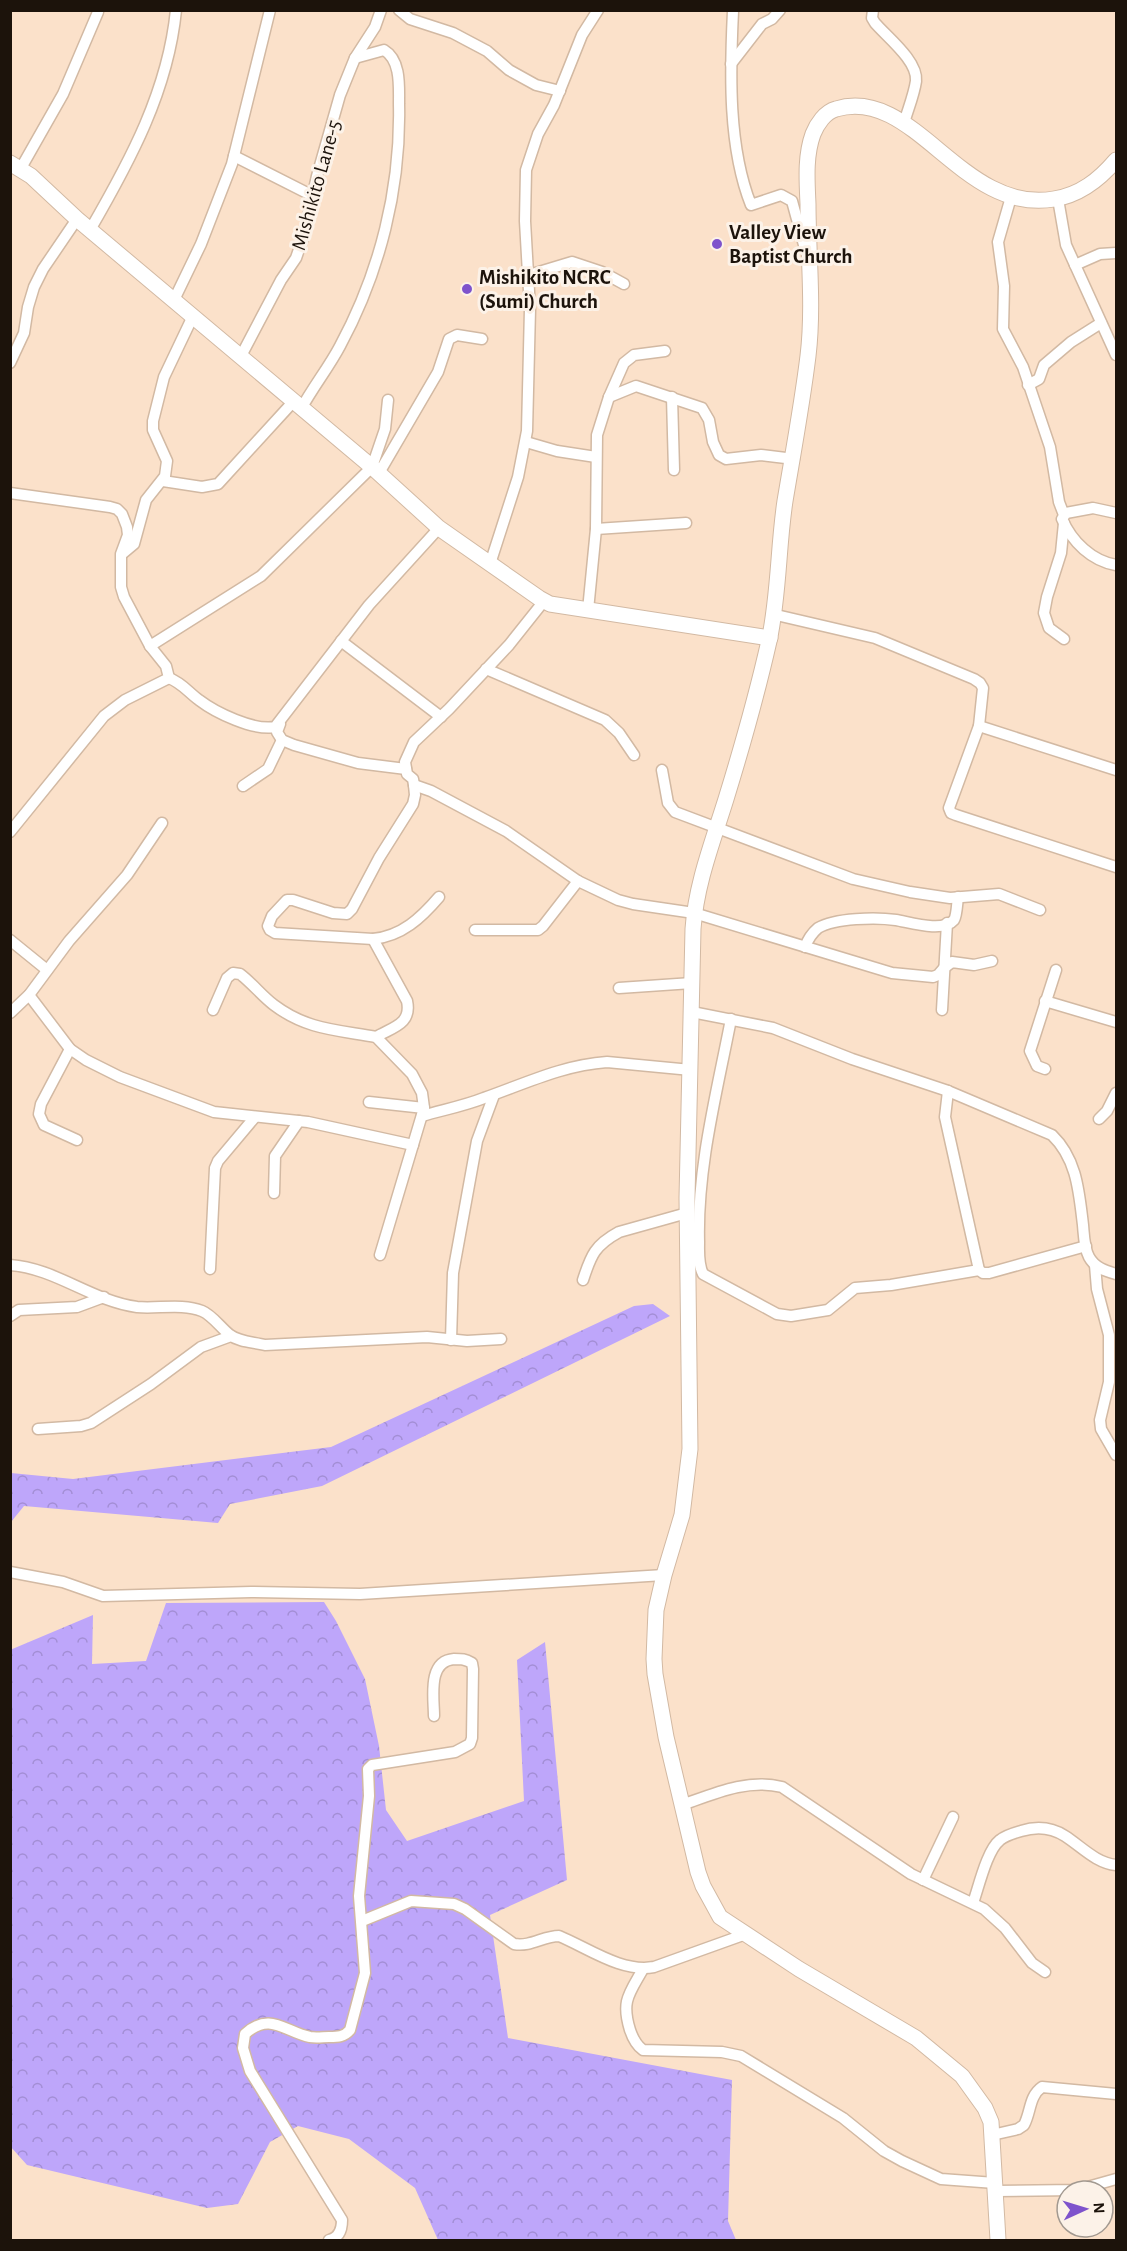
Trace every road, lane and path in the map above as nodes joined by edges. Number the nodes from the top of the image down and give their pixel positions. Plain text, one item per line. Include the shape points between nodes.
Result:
1 (176, 10) edge
2 (270, 10) edge
3 (381, 10) edge
4 (399, 10) edge
5 (598, 10) edge
6 (780, 10) edge
7 (873, 10) edge
8 (733, 11) edge
9 (98, 12) dead end
10 (355, 58) junction
11 (730, 64) junction
12 (560, 91) junction
13 (904, 123) junction
14 (234, 156) junction
15 (1116, 160) edge
16 (14, 167) edge
17 (313, 196) junction
18 (1011, 197) junction
19 (1058, 199) junction
20 (77, 219) junction
21 (90, 230) junction
22 (1116, 253) edge
23 (808, 260) junction
24 (1075, 265) junction
25 (528, 275) junction
26 (624, 284) dead end
27 (174, 300) junction
28 (193, 316) junction
29 (1101, 323) junction
30 (482, 339) dead end
31 (665, 351) dead end
32 (1116, 355) edge
33 (241, 356) junction
34 (10, 363) edge
35 (1028, 385) junction
36 (609, 397) junction
37 (672, 397) junction
38 (388, 400) dead end
39 (297, 405) junction
40 (526, 442) junction
41 (596, 457) junction
42 (794, 459) junction
43 (376, 470) junction
44 (674, 470) dead end
45 (163, 481) junction
46 (10, 493) edge
47 (1116, 513) edge
48 (1064, 519) junction
49 (686, 522) dead end
50 (439, 528) junction
51 (596, 530) junction
52 (121, 554) junction
53 (490, 564) junction
54 (1116, 565) edge
55 (544, 601) junction
56 (588, 610) junction
57 (772, 614) junction
58 (770, 638) junction
59 (1064, 639) dead end
60 (341, 641) junction
61 (150, 646) junction
62 (486, 669) junction
63 (168, 678) junction
64 (441, 717) junction
65 (280, 724) junction
66 (979, 726) junction
67 (282, 740) junction
68 (633, 755) dead end
69 (406, 769) junction
70 (662, 770) dead end
71 (1116, 770) edge
72 (414, 785) junction
73 (243, 786) dead end
74 (162, 823) dead end
75 (717, 827) junction
76 (10, 832) edge
77 (1116, 867) edge
78 (578, 881) junction
79 (439, 897) dead end
80 (958, 897) junction
81 (1040, 910) dead end
82 (694, 914) junction
83 (947, 923) junction
84 (475, 930) dead end
85 (373, 939) junction
86 (10, 940) edge
87 (805, 947) junction
88 (992, 961) dead end
89 (944, 968) junction
90 (47, 970) junction
91 (1056, 970) dead end
92 (692, 983) junction
93 (619, 988) dead end
94 (29, 995) junction
95 (1045, 1001) junction
96 (213, 1010) dead end
97 (942, 1010) dead end
98 (692, 1012) junction
99 (10, 1013) edge
100 (731, 1019) junction
101 (1116, 1022) edge
102 (376, 1037) junction
103 (67, 1045) junction
104 (1045, 1069) dead end
105 (691, 1070) junction
106 (948, 1091) junction
107 (1116, 1093) edge
108 (494, 1095) junction
109 (369, 1102) dead end
110 (423, 1112) junction
111 (255, 1117) junction
112 (1099, 1119) dead end
113 (299, 1121) junction
114 (77, 1140) dead end
115 (412, 1145) junction
116 (274, 1192) dead end
117 (687, 1213) junction
118 (1086, 1246) junction
119 (380, 1255) dead end
120 (10, 1265) edge
121 (1095, 1265) junction
122 (210, 1269) dead end
123 (979, 1270) junction
124 (1116, 1274) edge
125 (583, 1280) dead end
126 (104, 1297) junction
127 (10, 1316) edge
128 (231, 1336) junction
129 (451, 1340) junction
130 (501, 1340) dead end
131 (38, 1429) dead end
132 (1116, 1455) edge
133 (10, 1572) edge
134 (664, 1575) junction
135 (434, 1716) dead end
136 (682, 1805) junction
137 (953, 1817) dead end
138 (1116, 1865) edge
139 (923, 1880) junction
140 (973, 1903) junction
141 (362, 1921) junction
142 (746, 1935) junction
143 (644, 1969) junction
144 (1045, 1972) dead end
145 (1116, 2094) edge
146 (992, 2134) junction
147 (1116, 2179) edge
148 (996, 2187) junction
149 (329, 2241) edge
150 (998, 2241) edge

1 - 21 street via 157,99 118,182
2 - 14 street
3 - 10 street, Mishikito Lane-5
4 - 12 street via 410,20 479,46 536,85
5 - 12 street via 582,35
6 - 11 street via 762,24
7 - 13 street via 874,23 915,72
8 - 11 street
9 - 16 street via 63,94
10 - 17 street, Mishikito Lane-5 via 340,95
10 - 39 street via 384,50 395,62 400,124 392,206 358,310 339,348
11 - 23 street via 737,150 751,205 781,195 792,201
12 - 25 street via 538,134 526,170
13 - 18 main road via 979,182
13 - 23 main road via 856,106 834,109 819,122 807,167
14 - 17 street
14 - 27 street via 201,244
15 - 19 main road via 1090,186
16 - 20 main road
17 - 33 street, Mishikito Lane-5 via 296,258
18 - 19 main road
18 - 35 street via 999,242 1004,286 1002,319
19 - 24 street via 1064,238
20 - 21 main road
20 - 34 street via 34,287 24,333
21 - 27 main road
22 - 24 street via 1100,254
23 - 42 main road via 809,352
24 - 29 street
25 - 26 street via 572,262
25 - 40 street via 530,385
27 - 28 main road
28 - 33 main road
28 - 45 street via 164,377 153,421 153,430 167,460
29 - 32 street
29 - 35 street via 1071,342 1044,365 1039,379
30 - 43 street via 457,335 449,339 438,372
31 - 36 street via 627,359
33 - 39 main road
35 - 48 street via 1050,447
36 - 37 street via 636,386
36 - 41 street via 597,435
37 - 42 street via 702,408 713,442 723,458 761,455
37 - 44 street
38 - 43 street
39 - 43 main road
39 - 45 street via 218,484 202,487
40 - 41 street via 557,452
40 - 53 street
41 - 51 street
42 - 57 main road via 785,501
43 - 50 main road
43 - 61 street via 261,576
45 - 52 street via 146,500 134,544
46 - 52 street via 117,509 128,526
47 - 48 street via 1093,508 1066,513
48 - 54 street via 1077,544
48 - 59 street via 1061,553 1044,613 1049,628
49 - 51 street
50 - 53 main road
50 - 60 street
51 - 56 street
52 - 61 street via 124,597
53 - 55 main road
55 - 56 main road
55 - 62 street
56 - 58 main road
57 - 58 main road
57 - 66 street via 875,638 974,679 983,688
58 - 75 main road
60 - 64 street
60 - 65 street
61 - 63 street via 166,666
62 - 64 street
62 - 68 street via 605,720
63 - 65 street via 220,713 267,729
63 - 76 street via 125,700 104,716
64 - 69 street via 414,742
65 - 67 street via 277,732
66 - 71 street
66 - 77 street via 950,802 951,813
67 - 69 street via 358,763
67 - 73 street via 272,765
69 - 72 street
70 - 75 street via 670,808
72 - 78 street via 506,831
72 - 85 street via 413,804 347,914 287,900 268,926 275,933
74 - 90 street via 127,875
75 - 80 street via 853,879 920,894
75 - 82 main road
78 - 82 street via 633,904
78 - 84 street via 538,930
79 - 85 street via 416,922 391,936
80 - 81 street via 999,894
80 - 83 street via 955,917
82 - 87 street
82 - 92 main road
83 - 87 street via 929,927 887,919 835,922 817,929
83 - 89 street
85 - 102 street via 409,1010 407,1018
86 - 90 street
87 - 89 street via 892,973 933,977
88 - 89 street via 974,965 952,963
89 - 97 street
90 - 94 street
91 - 95 street
92 - 93 street
92 - 98 main road
94 - 99 street
94 - 103 street
95 - 101 street
95 - 104 street via 1030,1051 1037,1066
96 - 102 street via 228,978 233,973 240,974 274,1005 310,1025
98 - 100 street
98 - 105 main road
100 - 106 street via 773,1028
100 - 123 street via 709,1128 699,1207 699,1263 703,1274 784,1316 828,1310 855,1288
102 - 110 street via 412,1074 423,1093
103 - 111 street via 86,1060 120,1077 189,1104 214,1112
103 - 114 street via 39,1114 44,1125
105 - 108 street via 595,1063 550,1073
105 - 117 main road
106 - 118 street via 1052,1135 1064,1148 1078,1185
106 - 123 street via 945,1117
107 - 112 street
108 - 110 street
108 - 129 street via 477,1141 453,1273
109 - 110 street
110 - 115 street
111 - 113 street
111 - 122 street via 214,1168
113 - 115 street
113 - 116 street via 275,1156
115 - 119 street
117 - 125 street via 609,1238 592,1254
117 - 134 main road via 690,1449 682,1515
118 - 121 street
118 - 123 street via 989,1273
120 - 126 street via 43,1271
121 - 124 street
121 - 132 street via 1109,1335 1109,1382 1100,1420
126 - 127 street via 77,1307 19,1310
126 - 128 street via 137,1307 202,1311
128 - 129 street via 265,1345 427,1337
128 - 131 street via 201,1347 91,1423
129 - 130 street
133 - 134 street via 63,1582 103,1596 360,1594
134 - 136 main road via 655,1622 655,1674
135 - 141 street via 437,1668 449,1660 466,1659 473,1669 470,1744 455,1752 372,1765 368,1769 359,1896
136 - 139 street via 736,1787 782,1786
136 - 142 main road via 698,1872 713,1908
137 - 139 street
138 - 140 street via 1099,1860 1063,1835 1032,1827 998,1841
139 - 140 street
140 - 144 street via 1005,1928 1032,1963
141 - 143 street via 411,1901 454,1904 514,1944 523,1946 559,1936 621,1964
141 - 149 street via 365,1973 350,2030 345,2035 311,2037 277,2024 262,2024 245,2034 243,2048 254,2078 342,2220 338,2235
142 - 143 street
142 - 146 main road via 916,2038 954,2067 985,2108
143 - 148 street via 629,1994 625,2014 633,2038 643,2050 741,2056 843,2118 902,2161 941,2179
145 - 146 street via 1042,2087 1032,2098 1024,2125
146 - 148 main road
147 - 148 street via 1077,2190
148 - 150 main road

